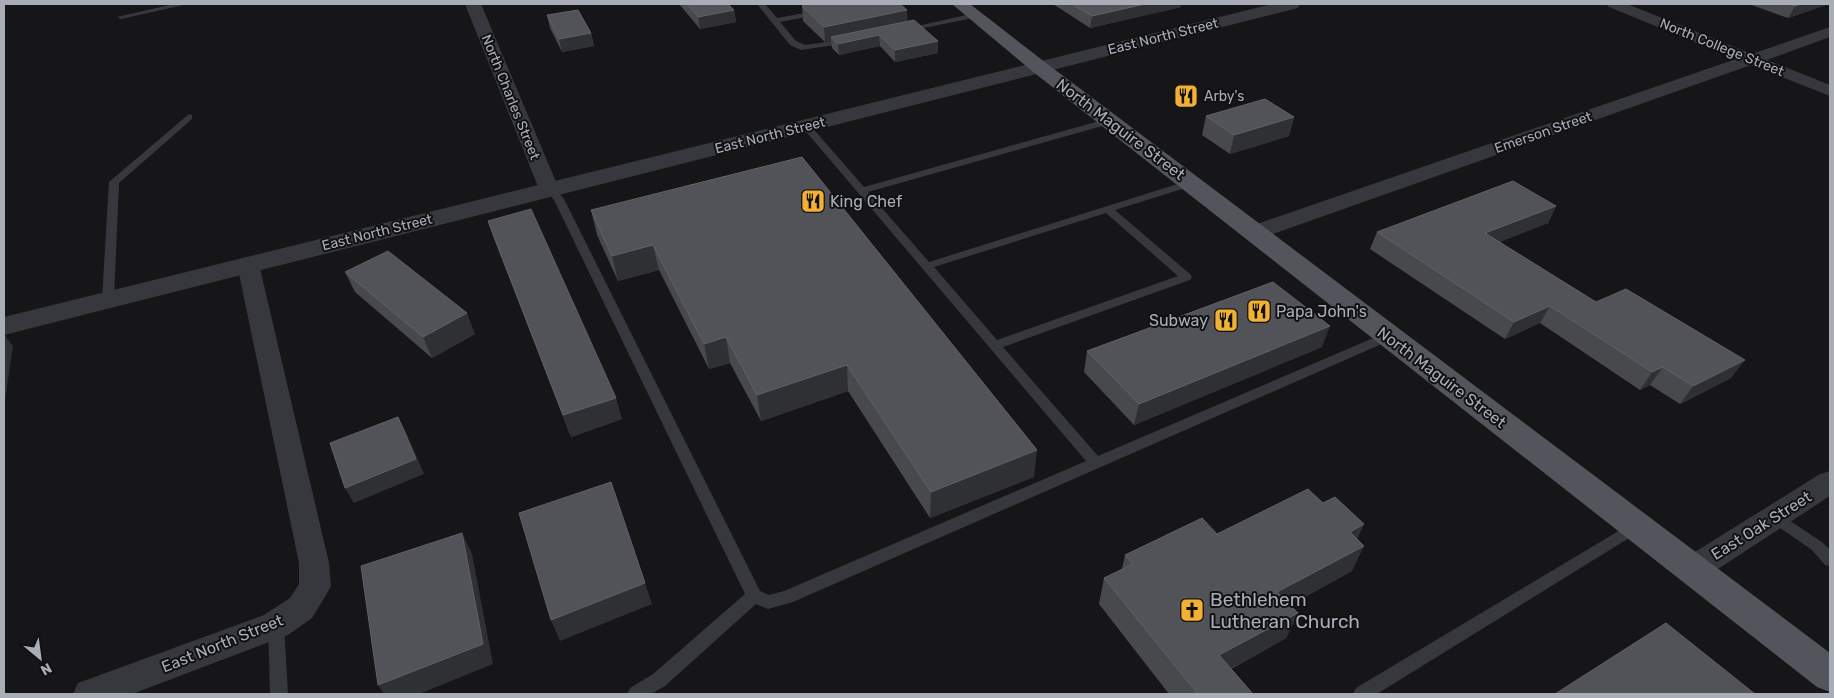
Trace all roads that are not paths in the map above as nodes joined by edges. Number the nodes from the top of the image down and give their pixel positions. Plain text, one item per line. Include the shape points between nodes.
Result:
1 (184, 4) edge
2 (473, 4) edge
3 (760, 4) edge
4 (1292, 4) edge
5 (1614, 4) edge
6 (830, 10) edge
7 (967, 10) edge
8 (120, 17) dead end
9 (775, 21) junction
10 (1830, 32) edge
11 (891, 33) edge
12 (853, 40) edge
13 (1752, 60) junction
14 (1039, 67) junction
15 (1830, 91) edge
16 (189, 117) dead end
17 (1110, 121) junction
18 (806, 126) junction
19 (1191, 183) junction
20 (549, 189) junction
21 (862, 190) junction
22 (1107, 209) junction
23 (1256, 232) junction
24 (248, 264) junction
25 (927, 266) junction
26 (108, 299) junction
27 (4, 326) edge
28 (1389, 336) junction
29 (995, 345) junction
30 (1096, 463) junction
31 (1830, 482) edge
32 (1775, 517) junction
33 (1637, 526) junction
34 (1830, 560) edge
35 (1693, 568) junction
36 (754, 596) junction
37 (276, 624) junction
38 (1830, 674) edge
39 (90, 694) edge
40 (279, 694) edge
41 (636, 694) edge
42 (1362, 694) edge

1 - 8 lane
2 - 20 street, North Charles Street
3 - 9 lane
4 - 14 street, East North Street
5 - 13 street, North College Street
6 - 9 lane
7 - 11 lane
7 - 14 main road, North Maguire Street
9 - 12 lane via 793,43 804,48
10 - 13 street, Emerson Street
13 - 15 street, North College Street
13 - 23 street, Emerson Street
14 - 17 main road, North Maguire Street
14 - 18 street, East North Street
16 - 26 lane via 114,182
17 - 19 main road, North Maguire Street
17 - 21 lane
18 - 20 street, East North Street
18 - 21 lane
19 - 22 lane
19 - 23 main road, North Maguire Street
20 - 24 street, East North Street
20 - 36 lane via 559,199
21 - 25 lane
22 - 25 lane
22 - 29 lane via 1186,277
23 - 28 main road, North Maguire Street
24 - 26 street, East North Street
24 - 37 street, East North Street via 314,563 315,586 301,608
25 - 29 lane
26 - 27 street, East North Street
28 - 30 lane
28 - 33 main road, North Maguire Street
29 - 30 lane
30 - 36 lane via 787,597 768,602
31 - 32 street, East Oak Street
32 - 34 lane via 1817,546
32 - 35 street, East Oak Street
33 - 35 main road, North Maguire Street
33 - 42 lane
35 - 38 main road, North Maguire Street
36 - 41 lane via 659,680
37 - 39 street, East North Street
37 - 40 lane

